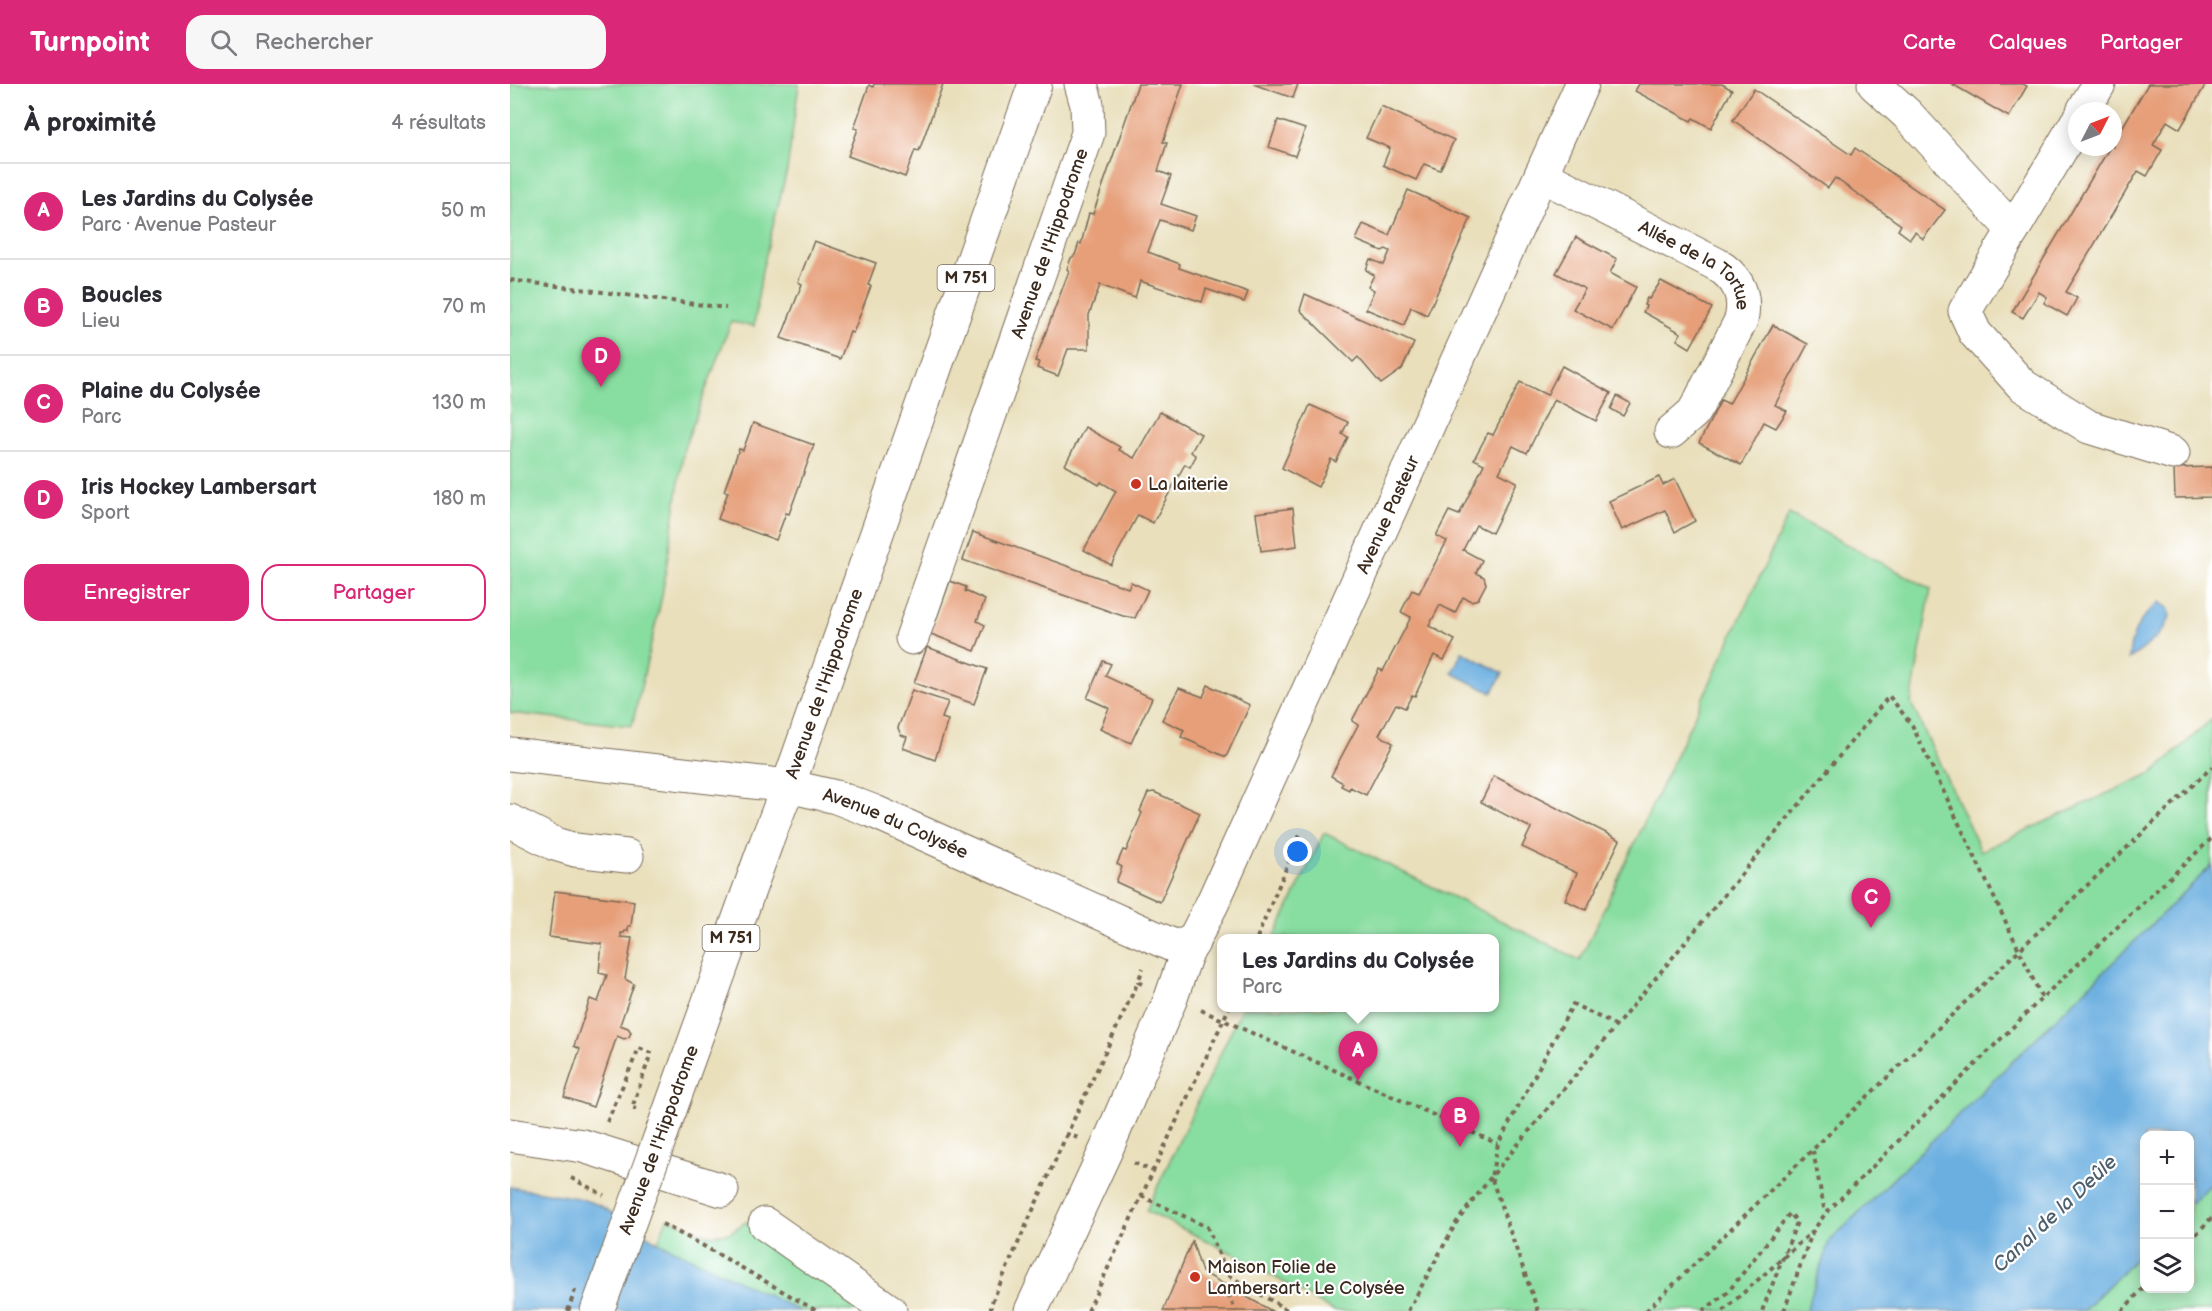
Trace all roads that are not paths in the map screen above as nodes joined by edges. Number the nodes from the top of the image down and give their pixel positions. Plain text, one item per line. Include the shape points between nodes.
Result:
1 (1035, 84) edge
2 (1081, 84) edge
3 (1582, 84) edge
4 (1874, 84) edge
5 (2099, 84) edge
6 (2089, 102) edge
7 (2068, 137) edge
8 (1541, 175) junction
9 (2013, 230) junction
10 (1671, 432) dead end
11 (2173, 453) dead end
12 (912, 638) dead end
13 (510, 754) edge
14 (788, 786) junction
15 (510, 821) edge
16 (627, 856) dead end
17 (1193, 943) junction
18 (510, 1135) edge
19 (722, 1190) dead end
20 (765, 1224) dead end
21 (603, 1296) edge
22 (890, 1311) edge
23 (1031, 1311) edge

1 - 14 street, Avenue de l'Hippodrome / M 751
2 - 12 street, Avenue de l'Hippodrome via 1088,133
3 - 8 street, Avenue Pasteur
4 - 9 street
5 - 6 street
7 - 9 street
8 - 10 street, Allée de la Tortue via 1716,264 1739,286 1744,308 1741,320 1700,401
8 - 17 street, Avenue Pasteur
9 - 11 street via 1965,311 1974,333 2022,385 2089,427
13 - 14 street, Avenue du Colysée
14 - 17 street, Avenue du Colysée via 836,797 878,813 1174,946
14 - 21 street, Avenue de l'Hippodrome / M 751, bridge
15 - 16 street via 575,850
17 - 23 street, Avenue Pasteur via 1106,1150
18 - 19 street via 583,1146
20 - 22 street

